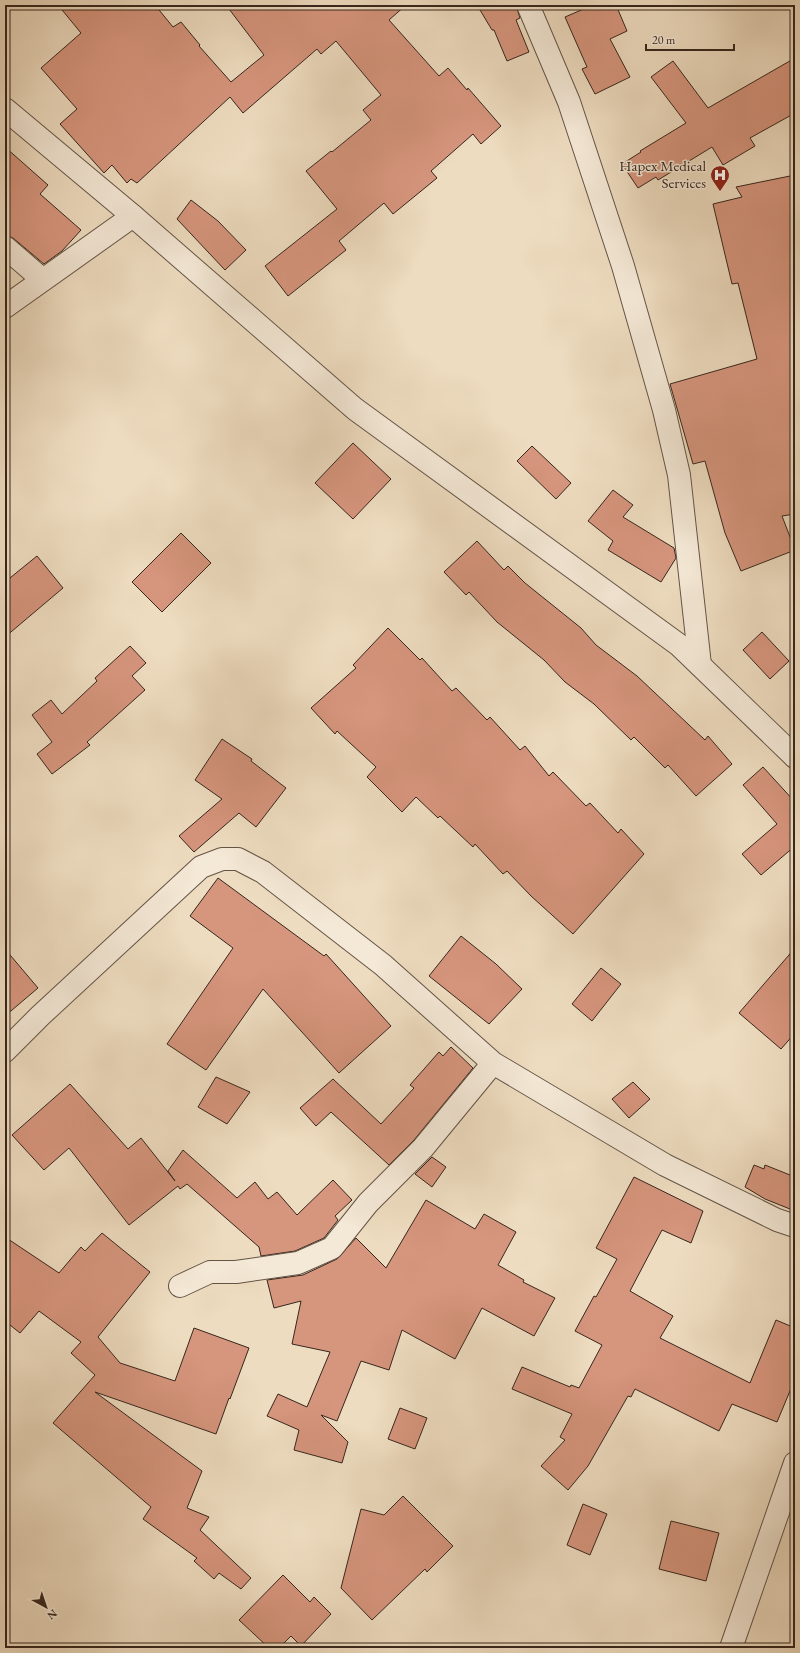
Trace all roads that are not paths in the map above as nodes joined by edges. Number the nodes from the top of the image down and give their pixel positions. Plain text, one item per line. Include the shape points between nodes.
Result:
1 (528, 5) edge
2 (5, 109) edge
3 (133, 216) junction
4 (5, 247) edge
5 (44, 280) junction
6 (5, 307) edge
7 (700, 666) junction
8 (795, 757) edge
9 (5, 1051) edge
10 (493, 1063) junction
11 (795, 1226) edge
12 (180, 1286) dead end
13 (795, 1463) edge
14 (731, 1648) edge

1 - 7 street via 571,109 623,266 664,410 679,475
2 - 3 street
3 - 5 street
3 - 7 street via 355,409 679,645
4 - 5 street
5 - 6 street
7 - 8 street
9 - 10 street via 41,1014 201,867 222,859 238,859 263,872 383,965
10 - 11 street via 665,1164 777,1220
10 - 12 street via 423,1148 368,1203 332,1248 298,1262 236,1272 210,1272
13 - 14 street

